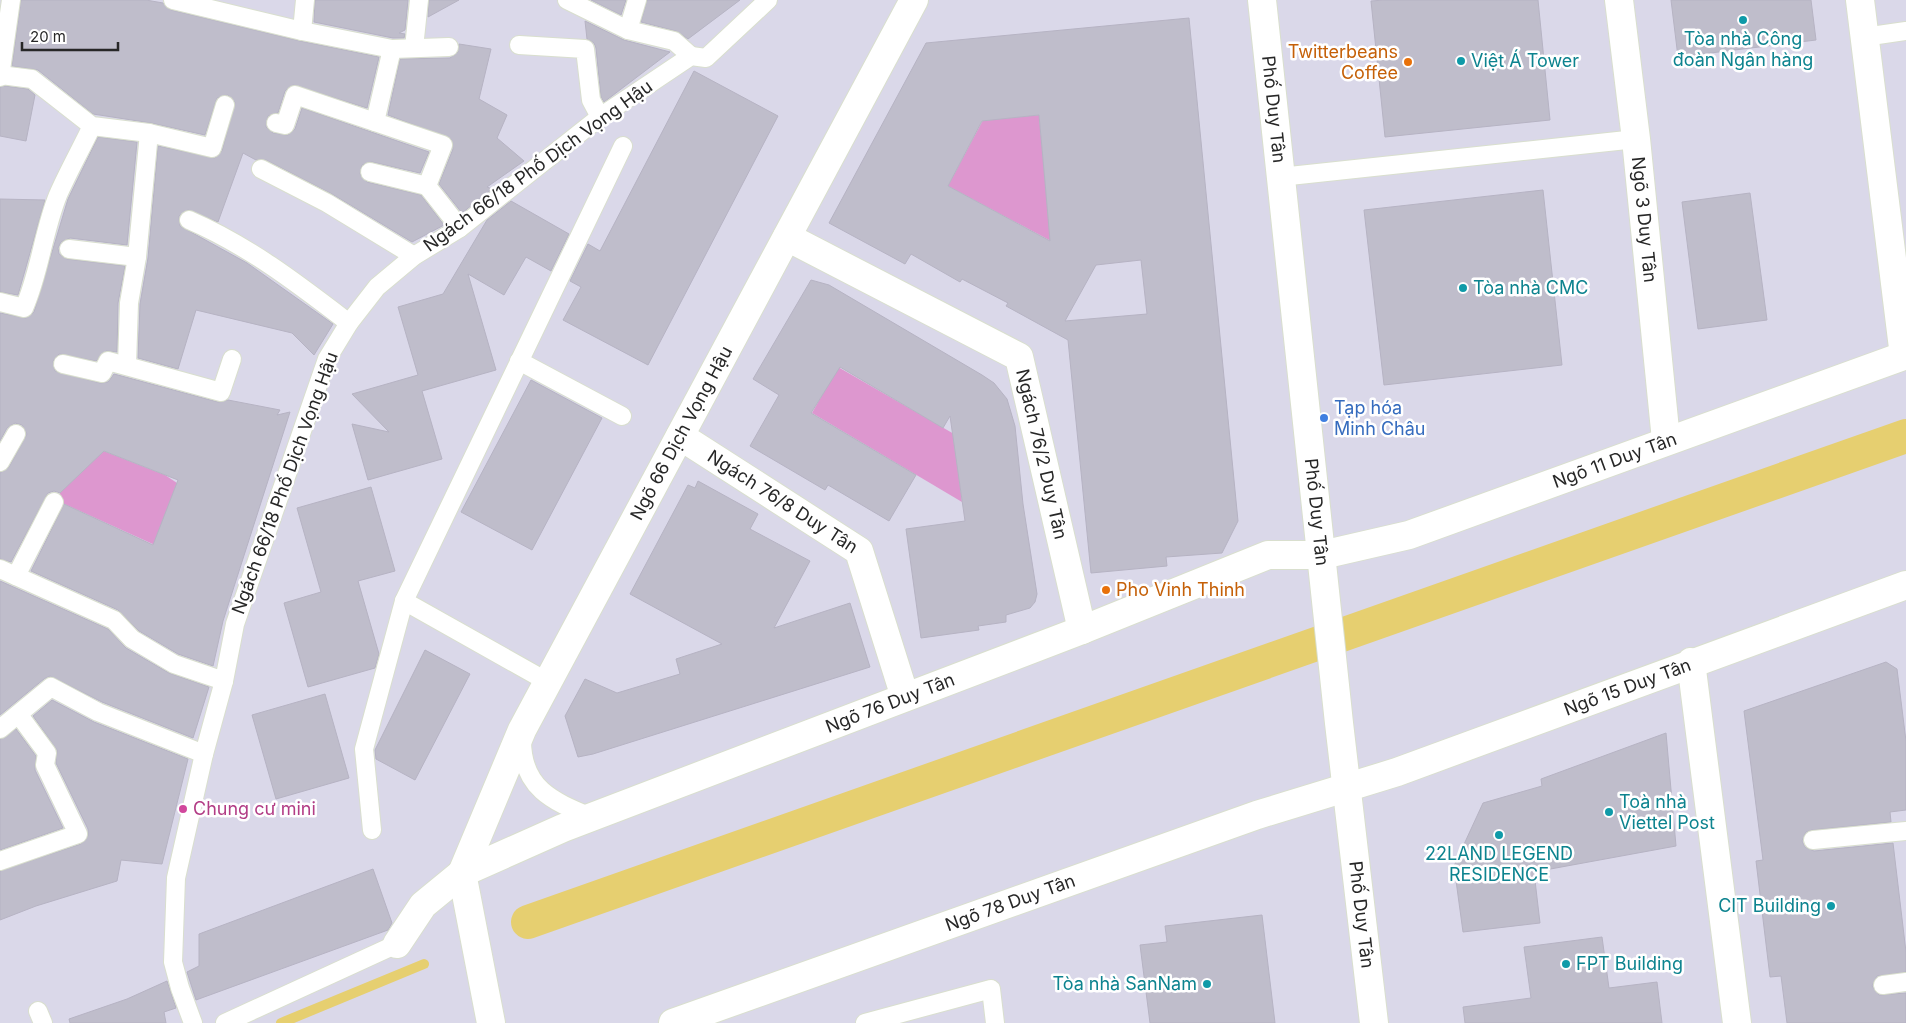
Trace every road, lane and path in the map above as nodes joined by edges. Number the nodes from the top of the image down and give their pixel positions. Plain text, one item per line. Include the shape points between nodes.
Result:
1 (11, 0) edge
2 (173, 0) edge
3 (305, 0) edge
4 (419, 0) edge
5 (566, 0) edge
6 (637, 0) edge
7 (768, 0) edge
8 (914, 0) edge
9 (919, 0) edge
10 (1262, 0) edge
11 (1619, 0) edge
12 (1860, 0) edge
13 (628, 30) junction
14 (302, 31) junction
15 (1906, 31) edge
16 (1864, 37) junction
17 (519, 45) dead end
18 (449, 47) dead end
19 (414, 48) junction
20 (392, 49) junction
21 (691, 56) junction
22 (0, 75) edge
23 (225, 105) dead end
24 (600, 117) junction
25 (375, 122) junction
26 (276, 123) dead end
27 (92, 126) junction
28 (149, 133) junction
29 (1636, 139) junction
30 (623, 146) dead end
31 (261, 168) dead end
32 (370, 172) dead end
33 (1280, 177) junction
34 (427, 186) junction
35 (190, 220) dead end
36 (460, 228) junction
37 (787, 237) junction
38 (69, 249) dead end
39 (414, 256) junction
40 (137, 257) junction
41 (0, 302) edge
42 (349, 323) junction
43 (1905, 355) edge
44 (232, 359) dead end
45 (520, 361) junction
46 (63, 364) dead end
47 (127, 365) junction
48 (622, 416) dead end
49 (16, 434) dead end
50 (680, 436) junction
51 (1666, 440) junction
52 (0, 462) edge
53 (54, 502) dead end
54 (1322, 555) junction
55 (8, 572) edge
56 (1906, 585) edge
57 (404, 601) junction
58 (1082, 630) junction
59 (1691, 662) junction
60 (224, 681) junction
61 (548, 682) junction
62 (905, 697) junction
63 (20, 714) junction
64 (0, 729) edge
65 (522, 730) junction
66 (204, 754) junction
67 (1348, 786) junction
68 (591, 817) junction
69 (372, 830) dead end
70 (1906, 831) edge
71 (1813, 840) dead end
72 (0, 861) edge
73 (462, 873) junction
74 (397, 944) joint
75 (1906, 982) edge
76 (1883, 985) dead end
77 (736, 1012) edge
78 (193, 1023) edge
79 (225, 1023) edge
80 (491, 1023) edge
81 (673, 1023) edge
82 (865, 1023) edge
83 (995, 1023) edge
84 (1374, 1023) edge
85 (1737, 1023) edge

1 - 22 lane
2 - 14 lane
3 - 14 lane
4 - 19 lane
5 - 13 lane
6 - 13 lane
7 - 21 lane, Ngách 66/18 Phố Dịch Vọng Hậu via 706,58
8 - 9 street
8 - 37 street, Ngõ 66 Dịch Vọng Hậu
10 - 33 street, Phố Duy Tân
11 - 29 street, Ngõ 3 Duy Tân
12 - 16 street
13 - 21 lane via 674,41
14 - 20 lane
15 - 16 lane
16 - 43 street
17 - 24 lane via 585,49 590,100
18 - 19 lane
19 - 20 lane
20 - 25 lane
21 - 24 lane, Ngách 66/18 Phố Dịch Vọng Hậu
22 - 27 lane via 32,79
23 - 28 lane via 212,148
24 - 36 lane, Ngách 66/18 Phố Dịch Vọng Hậu
25 - 26 lane via 295,95 285,125
25 - 34 lane via 443,145
27 - 28 lane
27 - 41 lane via 58,195 43,244 36,282 24,308
28 - 40 lane
29 - 33 lane
29 - 51 street, Ngõ 3 Duy Tân
30 - 45 lane
31 - 39 lane via 327,203
32 - 34 lane
33 - 54 street, Phố Duy Tân
34 - 36 lane
35 - 42 lane via 223,234 279,269
36 - 39 lane, Ngách 66/18 Phố Dịch Vọng Hậu
37 - 50 street, Ngõ 66 Dịch Vọng Hậu
37 - 58 street, Ngách 76/2 Duy Tân via 1019,357
38 - 40 lane
39 - 42 lane, Ngách 66/18 Phố Dịch Vọng Hậu via 377,287
40 - 47 lane via 129,303
42 - 60 lane, Ngách 66/18 Phố Dịch Vọng Hậu via 327,359 234,624
43 - 51 street, Ngõ 11 Duy Tân
44 - 47 lane via 221,392
45 - 48 lane
45 - 57 lane
46 - 47 lane via 102,373 108,361
49 - 52 lane
50 - 61 street, Ngõ 66 Dịch Vọng Hậu
50 - 62 street, Ngách 76/8 Duy Tân via 859,550
51 - 54 street, Ngõ 11 Duy Tân via 1409,535
53 - 55 lane
54 - 58 street, Ngõ 76 Duy Tân via 1268,555
54 - 67 street, Phố Duy Tân
55 - 60 lane via 114,620 132,639 174,664
56 - 59 street, Ngõ 15 Duy Tân
57 - 61 lane
57 - 69 lane via 364,749
58 - 62 street, Ngõ 76 Duy Tân
59 - 67 street, Ngõ 15 Duy Tân via 1397,772
59 - 85 street
60 - 66 lane, Ngách 66/18 Phố Dịch Vọng Hậu
61 - 65 street, Ngõ 66 Dịch Vọng Hậu
62 - 68 street, Ngõ 76 Duy Tân
63 - 64 lane
63 - 66 lane via 50,687 98,712
63 - 72 lane via 47,753 45,765 78,834
65 - 68 lane via 522,759 533,782 556,803
65 - 73 street, Ngõ 66 Dịch Vọng Hậu
66 - 78 lane, Ngách 66/18 Phố Dịch Vọng Hậu via 176,878 173,962
67 - 77 street, Ngõ 78 Duy Tân via 1248,819
67 - 84 street, Phố Duy Tân
68 - 73 street, Ngõ 76 Duy Tân
70 - 71 lane
73 - 74 street, Ngõ 76 Duy Tân via 423,905
73 - 80 street
74 - 79 lane
75 - 76 lane
77 - 81 street, Ngõ 78 Duy Tân
82 - 83 lane via 991,989

